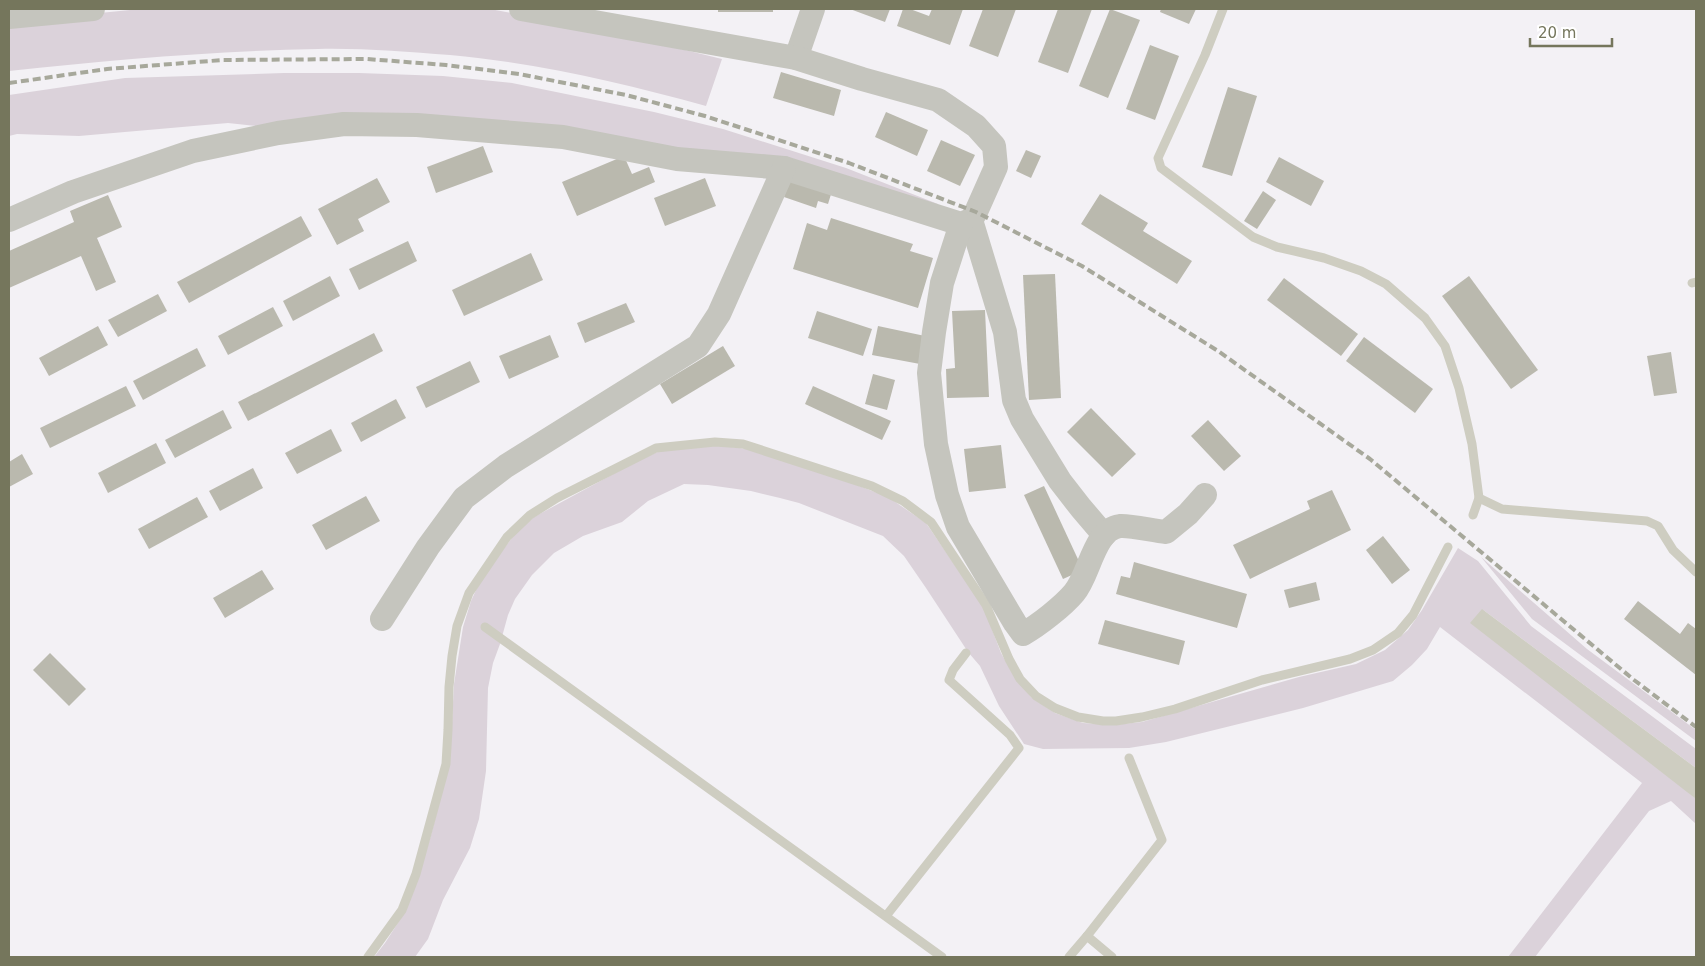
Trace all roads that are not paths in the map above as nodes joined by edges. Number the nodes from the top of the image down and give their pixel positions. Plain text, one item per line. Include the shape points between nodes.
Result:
1 (93, 9) edge
2 (521, 9) edge
3 (814, 9) edge
4 (602, 16) edge
5 (9, 17) edge
6 (796, 58) junction
7 (784, 168) junction
8 (9, 220) edge
9 (966, 222) junction
10 (1204, 495) dead end
11 (1104, 535) junction
12 (382, 619) dead end

1 - 5 street
2 - 4 street
3 - 6 street
4 - 6 street
6 - 9 street via 938,100 976,126 994,146 996,167
7 - 8 street via 676,159 563,137 417,125 344,124 278,133 193,151 73,192
7 - 9 street
7 - 12 street via 719,314 698,346 506,466 464,498
9 - 11 street via 1005,332 1014,400 1022,419 1060,481
9 - 11 street via 942,283 929,373 936,444 958,527 1023,634 1074,594 1084,580 1098,542
10 - 11 street via 1166,532 1120,526

